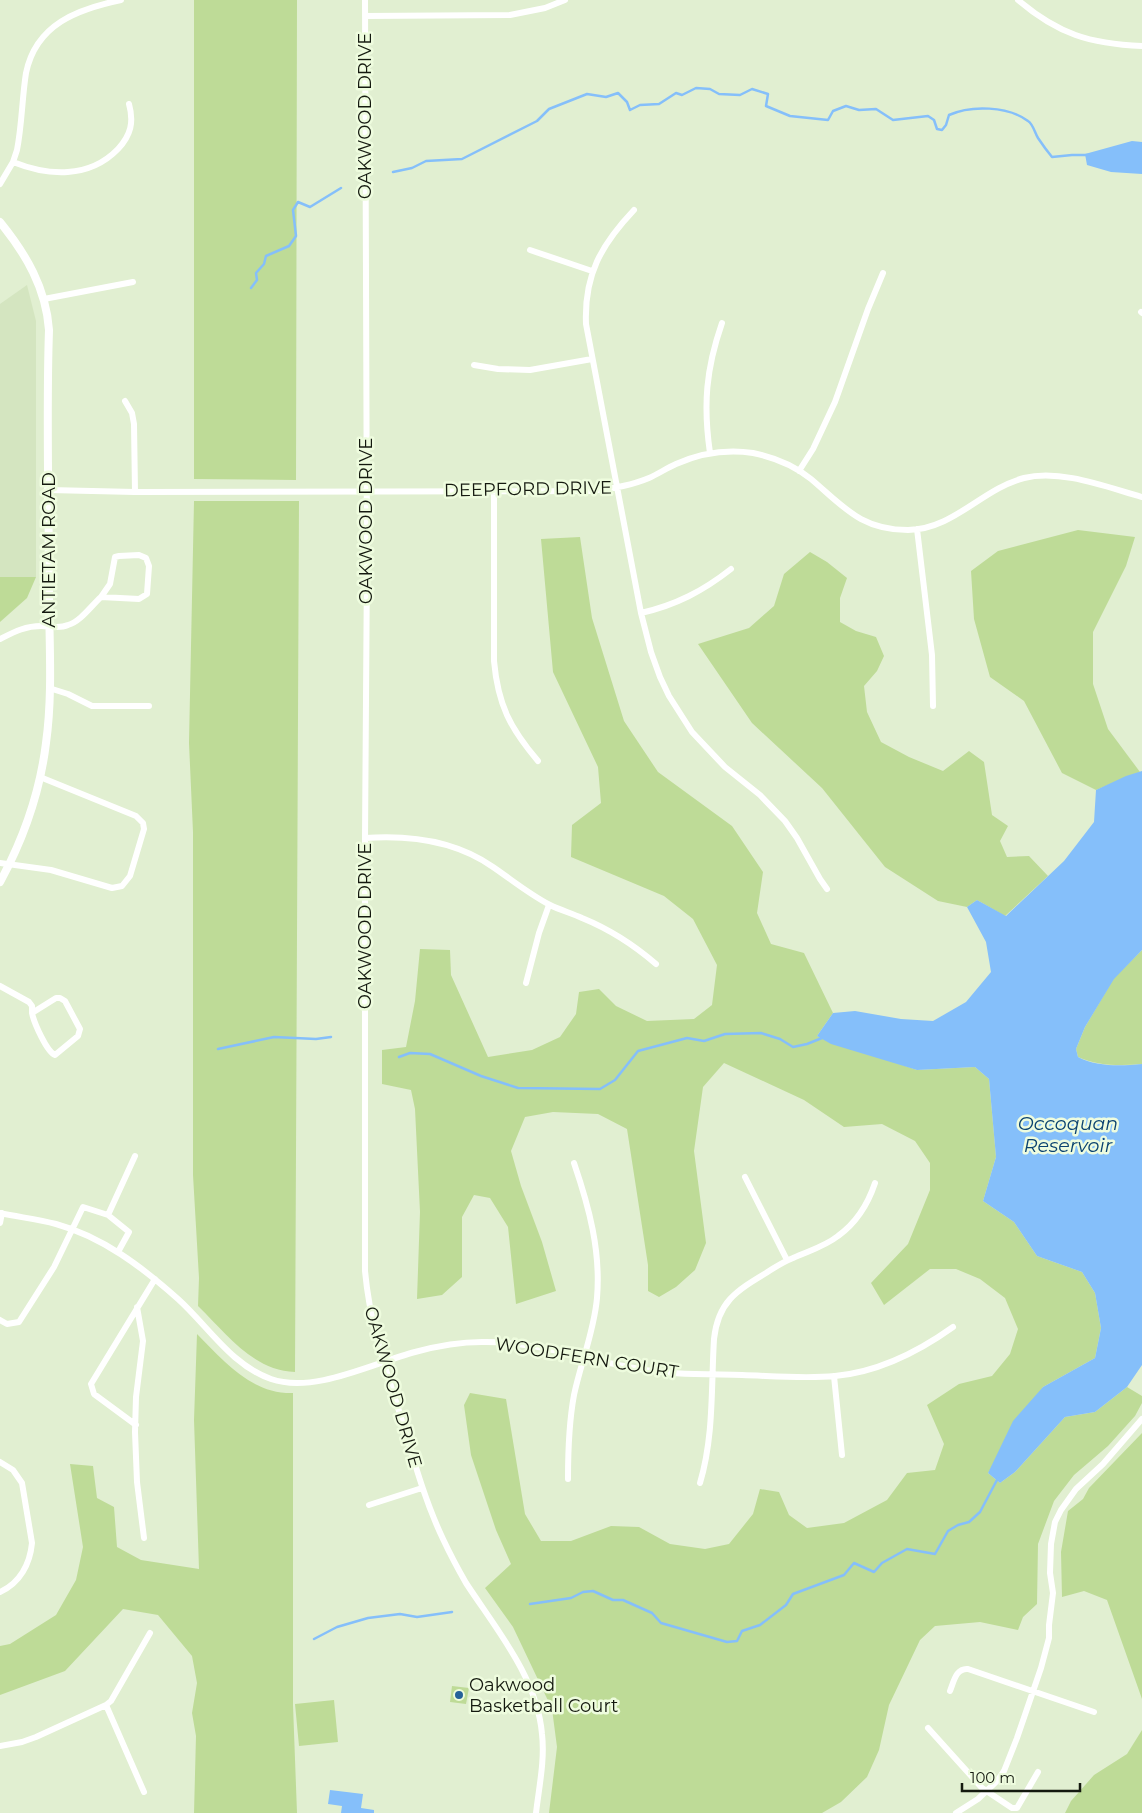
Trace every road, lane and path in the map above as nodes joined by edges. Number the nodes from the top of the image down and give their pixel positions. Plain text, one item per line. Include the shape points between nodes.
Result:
1 (121, 0) edge
2 (365, 0) edge
3 (565, 0) edge
4 (1018, 0) edge
5 (365, 16) junction
6 (1142, 46) edge
7 (129, 104) dead end
8 (13, 162) junction
9 (0, 184) edge
10 (634, 210) dead end
11 (0, 222) edge
12 (530, 250) dead end
13 (592, 272) junction
14 (883, 273) dead end
15 (134, 282) dead end
16 (44, 299) junction
17 (722, 324) dead end
18 (592, 359) junction
19 (474, 365) dead end
20 (125, 401) dead end
21 (710, 453) junction
22 (799, 471) junction
23 (616, 488) junction
24 (49, 490) junction
25 (366, 491) junction
26 (494, 491) junction
27 (135, 492) junction
28 (1142, 497) edge
29 (917, 529) junction
30 (731, 570) dead end
31 (101, 597) junction
32 (641, 612) junction
33 (49, 626) junction
34 (0, 639) edge
35 (49, 688) junction
36 (149, 706) dead end
37 (933, 706) dead end
38 (538, 761) dead end
39 (40, 777) junction
40 (365, 838) junction
41 (0, 863) edge
42 (10, 864) junction
43 (0, 882) edge
44 (827, 889) dead end
45 (549, 905) junction
46 (656, 964) dead end
47 (526, 983) dead end
48 (0, 986) edge
49 (32, 1013) junction
50 (135, 1156) dead end
51 (574, 1163) dead end
52 (745, 1177) dead end
53 (875, 1183) dead end
54 (1, 1213) edge
55 (108, 1215) junction
56 (0, 1223) edge
57 (72, 1230) junction
58 (118, 1252) junction
59 (787, 1260) junction
60 (155, 1279) junction
61 (137, 1307) junction
62 (0, 1320) edge
63 (953, 1327) dead end
64 (585, 1357) junction
65 (383, 1362) junction
66 (712, 1375) junction
67 (834, 1376) junction
68 (1142, 1418) edge
69 (136, 1425) junction
70 (842, 1455) dead end
71 (0, 1462) edge
72 (568, 1479) dead end
73 (700, 1484) dead end
74 (422, 1488) junction
75 (369, 1505) dead end
76 (144, 1538) dead end
77 (0, 1592) edge
78 (150, 1633) dead end
79 (950, 1691) dead end
80 (1033, 1691) junction
81 (106, 1705) junction
82 (1094, 1712) dead end
83 (928, 1728) dead end
84 (0, 1746) edge
85 (1038, 1772) dead end
86 (144, 1792) dead end
87 (988, 1792) junction
88 (536, 1813) edge
89 (956, 1813) edge

1 - 8 street via 76,13 55,25 41,40 26,73 19,140
2 - 5 street, OAKWOOD DRIVE
3 - 5 street via 510,15
4 - 6 street via 1048,23 1074,36
5 - 25 street, OAKWOOD DRIVE
7 - 8 street via 132,116 128,137 114,154 94,167 53,173
8 - 9 street
10 - 13 street via 607,242
11 - 16 street, ANTIETAM ROAD via 25,256
12 - 13 street
13 - 18 street via 586,310
14 - 22 street via 835,402
15 - 16 street
16 - 24 street, ANTIETAM ROAD via 49,330
17 - 21 street via 707,382
18 - 19 street via 514,371
18 - 23 street
20 - 27 street via 134,424
21 - 22 street, DEEPFORD DRIVE via 756,454
21 - 23 street, DEEPFORD DRIVE
22 - 29 street, DEEPFORD DRIVE via 849,513 864,521 887,528
23 - 26 street, DEEPFORD DRIVE
23 - 32 street
24 - 27 street, DEEPFORD DRIVE
24 - 33 street, ANTIETAM ROAD
25 - 26 street, DEEPFORD DRIVE
25 - 27 street, DEEPFORD DRIVE
25 - 40 street, OAKWOOD DRIVE
26 - 38 street via 496,679 510,722
28 - 29 street, DEEPFORD DRIVE via 1068,477 1025,478 1009,483 947,521
29 - 37 street via 932,655
30 - 32 street via 697,593
31 - 31 street via 143,598 148,592 149,566 146,558 139,555 115,557 110,584
31 - 33 street via 74,622 60,627
32 - 44 street via 660,677 680,715 725,768 760,795 785,822
33 - 34 street via 22,629
33 - 35 street, ANTIETAM ROAD
35 - 36 street via 92,706
35 - 39 street, ANTIETAM ROAD
39 - 42 street, ANTIETAM ROAD
39 - 42 street via 140,819 144,829 130,876 122,886 112,888 52,870
40 - 45 street via 421,839 462,851 492,866
40 - 65 street, OAKWOOD DRIVE via 365,1271 372,1322
41 - 42 street
42 - 43 street, ANTIETAM ROAD
45 - 46 street via 626,940
45 - 47 street
48 - 49 street via 29,1002
49 - 49 street via 60,998 79,1024 79,1034 58,1054 52,1054
50 - 55 street
51 - 64 street via 597,1254 596,1307
52 - 59 street
53 - 59 street via 859,1216 839,1236 815,1250
54 - 56 street
54 - 57 street, WOODFERN COURT
55 - 57 street via 83,1207
55 - 58 street via 129,1232
57 - 58 street, WOODFERN COURT
57 - 62 street via 19,1322 7,1324
58 - 60 street, WOODFERN COURT
59 - 66 street via 742,1286 726,1304 715,1324
60 - 61 street
60 - 65 street, WOODFERN COURT via 246,1366 274,1380 313,1383
61 - 69 street via 143,1342
61 - 69 street via 91,1384 94,1394
63 - 67 street, WOODFERN COURT via 894,1361
64 - 65 street, WOODFERN COURT via 533,1346 481,1342 442,1346
64 - 66 street, WOODFERN COURT via 636,1369
64 - 72 street via 570,1419
65 - 74 street, OAKWOOD DRIVE
66 - 67 street, WOODFERN COURT
66 - 73 street via 710,1433
67 - 70 street
68 - 80 street via 1122,1444 1069,1497 1055,1522 1050,1557 1053,1593 1049,1638
69 - 76 street via 137,1482
71 - 77 street via 13,1470 22,1483 32,1543 24,1570 13,1584
74 - 75 street
74 - 88 street, OAKWOOD DRIVE via 460,1572 515,1657 534,1698 543,1748
78 - 81 street
79 - 80 street via 957,1673 964,1669
80 - 82 street
80 - 87 street via 1004,1771
81 - 84 street via 36,1737
81 - 86 street
83 - 87 street
85 - 87 street via 1018,1808 1012,1808
87 - 89 street

